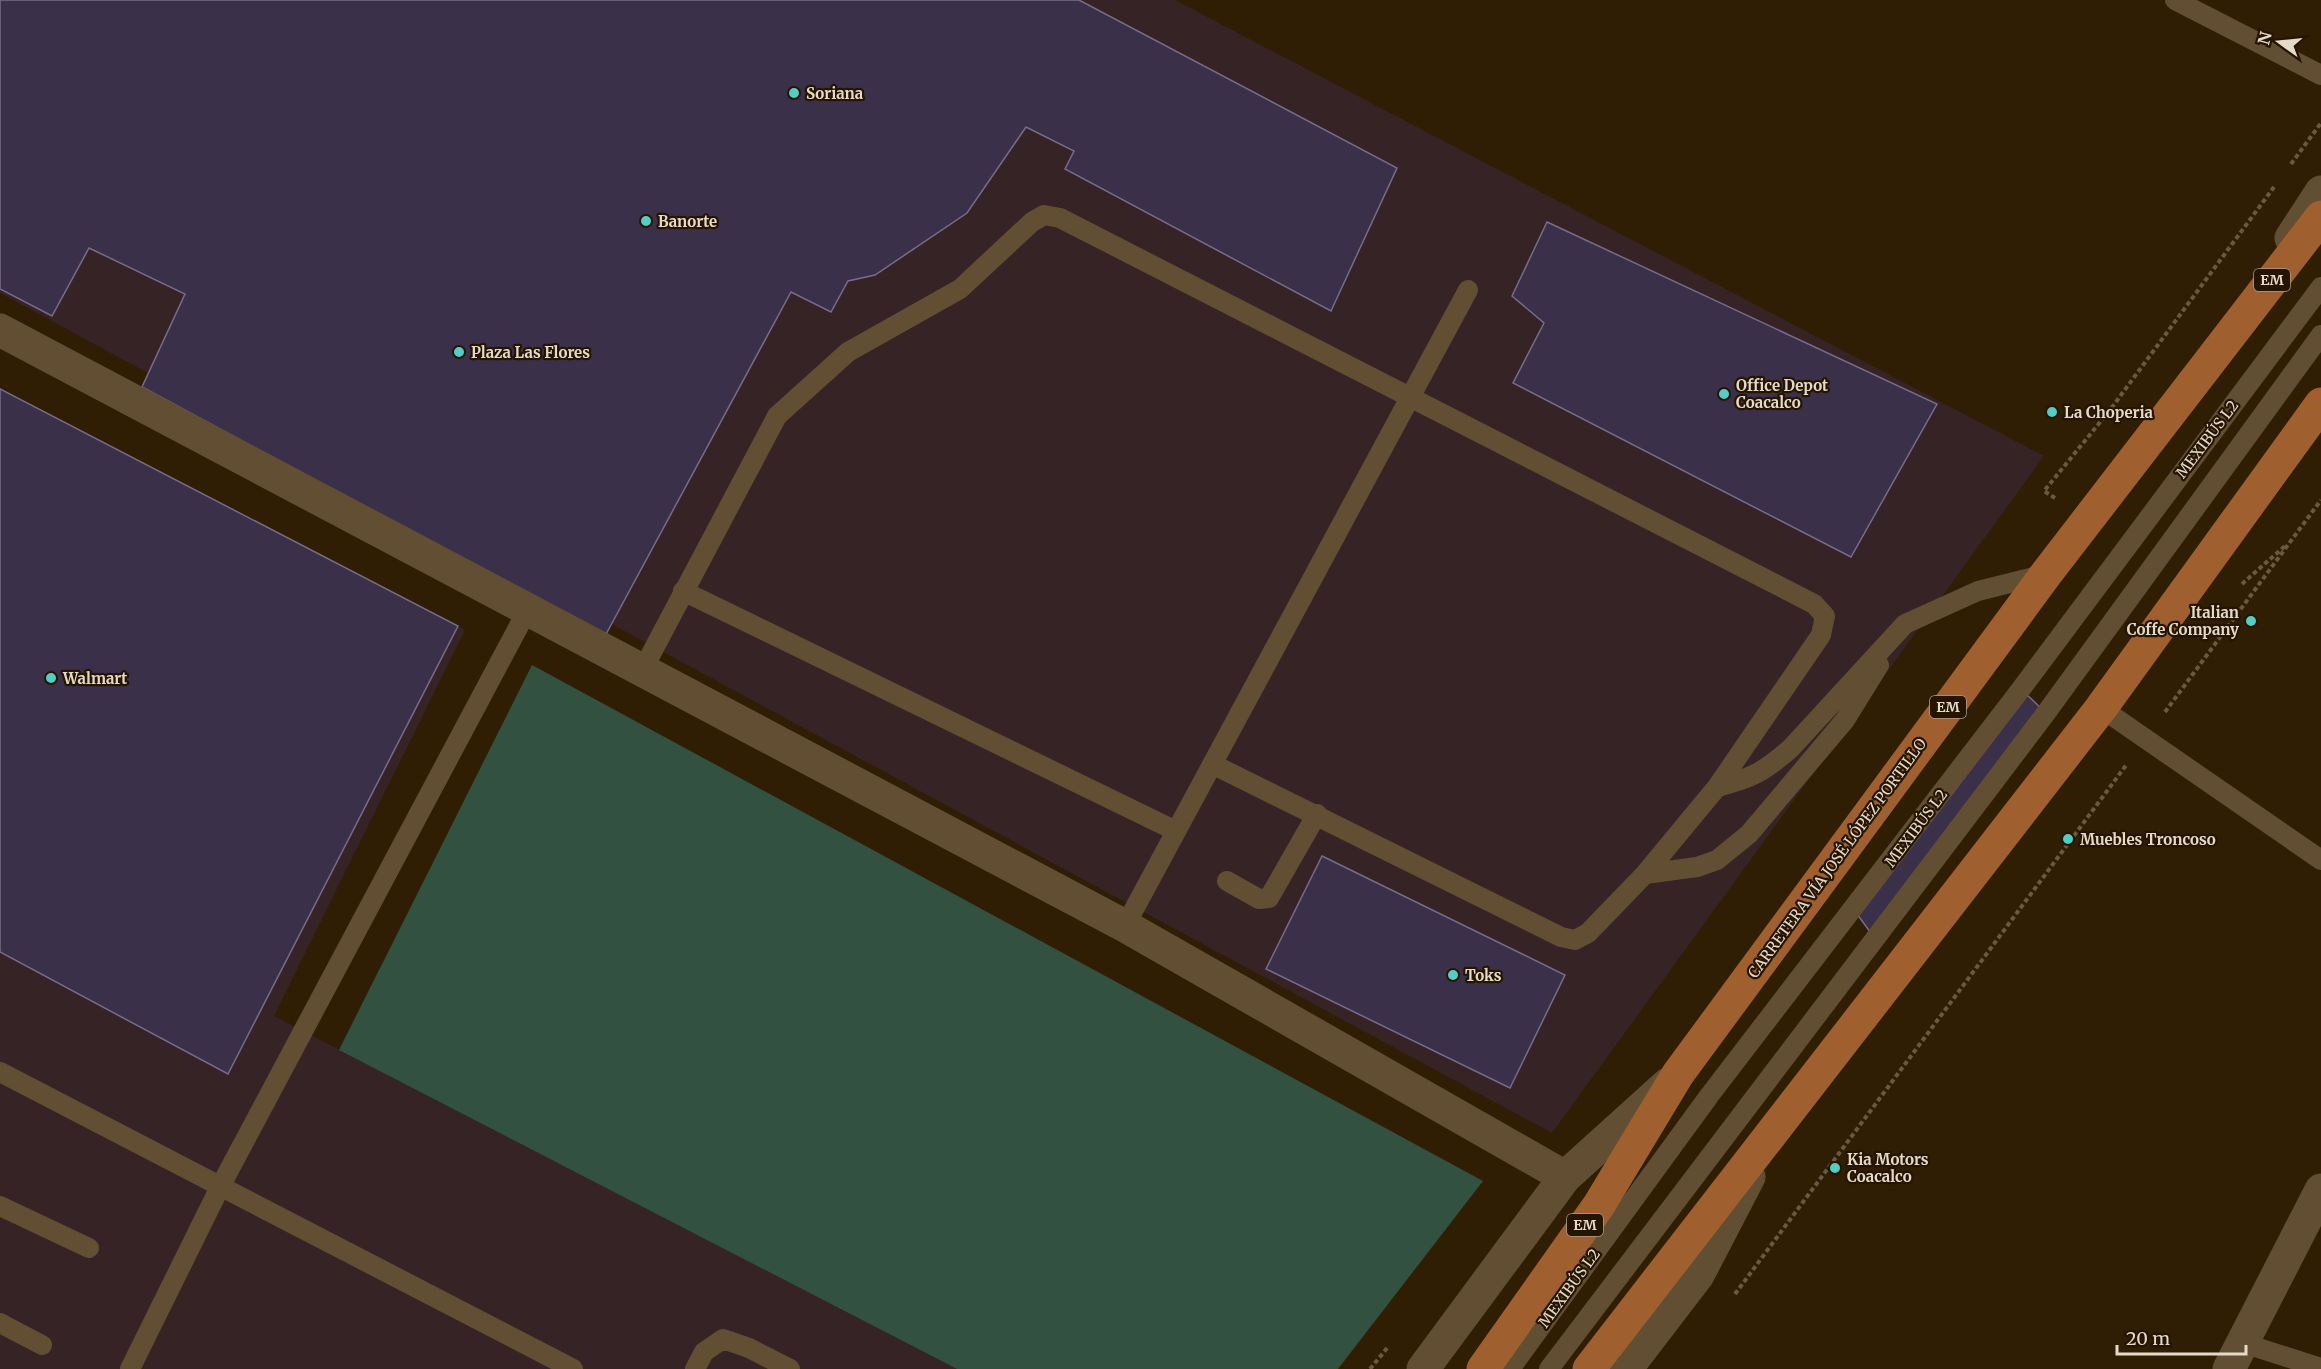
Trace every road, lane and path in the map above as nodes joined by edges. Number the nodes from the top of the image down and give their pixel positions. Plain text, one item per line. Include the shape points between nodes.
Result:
1 (2175, 0) edge
2 (2321, 75) edge
3 (2321, 123) edge
4 (2286, 171) dead end
5 (2279, 181) dead end
6 (2321, 192) edge
7 (2321, 217) edge
8 (2321, 287) edge
9 (1468, 290) dead end
10 (0, 330) edge
11 (2321, 335) edge
12 (2223, 343) junction
13 (1410, 398) junction
14 (2321, 404) edge
15 (2321, 419) edge
16 (2261, 488) junction
17 (2044, 491) dead end
18 (2321, 500) edge
19 (2293, 539) junction
20 (2046, 574) junction
21 (683, 591) junction
22 (2233, 592) dead end
23 (528, 609) junction
24 (1905, 624) junction
25 (642, 671) junction
26 (2102, 708) junction
27 (2145, 740) junction
28 (1212, 764) junction
29 (1717, 787) junction
30 (1317, 814) junction
31 (1176, 831) junction
32 (2321, 860) edge
33 (1645, 874) junction
34 (1227, 881) dead end
35 (1125, 926) junction
36 (0, 1072) edge
37 (1678, 1074) junction
38 (1769, 1138) junction
39 (1565, 1177) junction
40 (220, 1187) junction
41 (2321, 1190) edge
42 (0, 1206) edge
43 (89, 1248) dead end
44 (1728, 1304) dead end
45 (0, 1323) edge
46 (1390, 1344) dead end
47 (42, 1345) dead end
48 (2236, 1356) edge
49 (2321, 1368) edge
50 (130, 1369) edge
51 (573, 1369) edge
52 (695, 1369) edge
53 (790, 1369) edge
54 (1370, 1369) edge
55 (1423, 1369) edge
56 (1483, 1369) edge
57 (1510, 1369) edge
58 (1549, 1369) edge
59 (1589, 1369) edge
60 (1626, 1369) edge

1 - 2 lane
3 - 4 path
5 - 17 path via 2110,410
6 - 12 street
7 - 12 main road, CARRETERA VÍA JOSÉ LÓPEZ PORTILLO / EM
8 - 57 lane, MEXIBÚS L2 via 2021,689 1709,1096
9 - 13 lane
10 - 23 street
11 - 58 lane, MEXIBÚS L2 via 2032,732
12 - 20 main road, CARRETERA VÍA JOSÉ LÓPEZ PORTILLO / EM
13 - 21 lane via 1060,218 1044,215 960,289 848,352 777,416
13 - 28 lane
13 - 29 lane via 1814,603 1825,616 1821,636
14 - 16 main road
15 - 16 street
16 - 26 main road
18 - 19 path
19 - 22 path
19 - 27 path
20 - 24 lane via 1978,591
20 - 37 main road, CARRETERA VÍA JOSÉ LÓPEZ PORTILLO / EM
21 - 25 lane
21 - 31 lane
23 - 25 street
23 - 40 lane
24 - 29 lane via 1778,759 1750,779
24 - 33 lane via 1845,720 1749,834 1717,860 1697,867
25 - 35 street
26 - 27 lane
26 - 38 main road
27 - 32 lane
27 - 44 path
28 - 30 lane
28 - 31 lane
29 - 33 lane
30 - 33 lane via 1561,937 1575,940 1588,933
30 - 34 lane via 1269,898 1259,899
31 - 35 lane
35 - 39 street
36 - 40 lane
37 - 39 street
37 - 56 main road, CARRETERA VÍA JOSÉ LÓPEZ PORTILLO / EM via 1599,1205
38 - 59 main road
38 - 60 street via 1698,1275
39 - 55 street
40 - 50 lane
40 - 51 lane
41 - 48 street
42 - 43 lane
45 - 47 lane
46 - 54 path
48 - 49 lane
52 - 53 lane via 704,1352 723,1339

